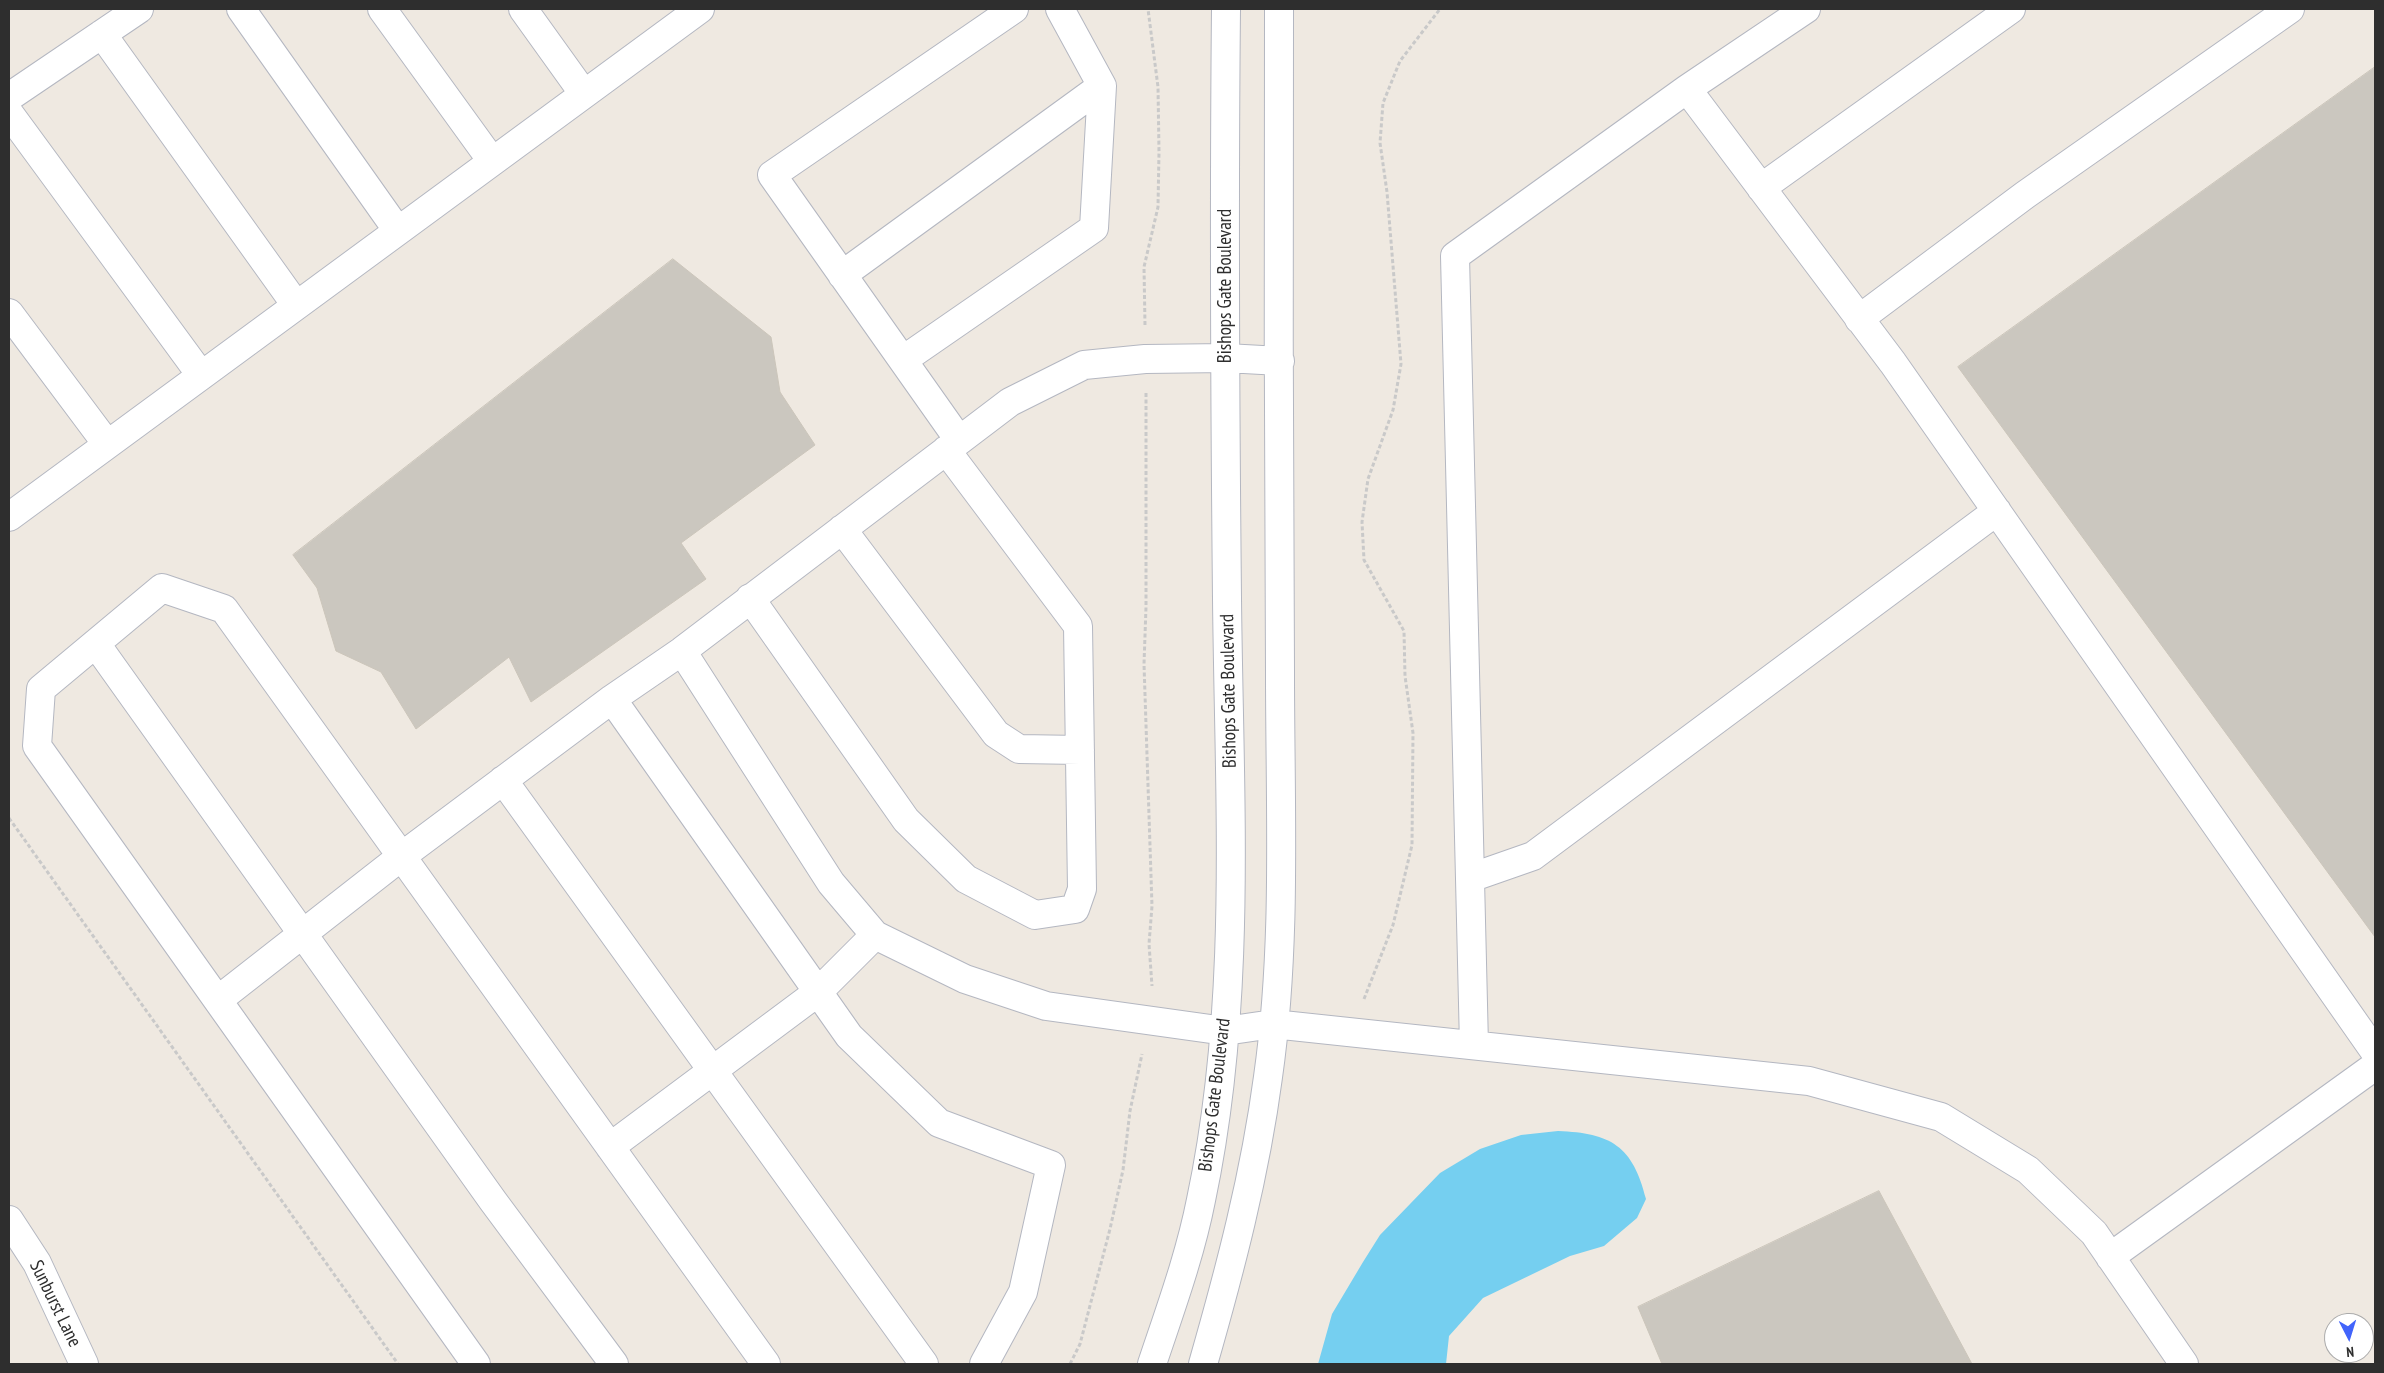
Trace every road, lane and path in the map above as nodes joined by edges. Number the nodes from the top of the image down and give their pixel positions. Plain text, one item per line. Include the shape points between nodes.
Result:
1 (139, 9) edge
2 (241, 9) edge
3 (382, 9) edge
4 (523, 9) edge
5 (1014, 9) edge
6 (1060, 9) edge
7 (1148, 9) edge
8 (1226, 9) edge
9 (1279, 9) edge
10 (1440, 9) edge
11 (1806, 9) edge
12 (2011, 9) edge
13 (2290, 9) edge
14 (683, 14) edge
15 (102, 34) junction
16 (1102, 86) junction
17 (1687, 89) junction
18 (584, 94) junction
19 (9, 97) edge
20 (9, 113) edge
21 (492, 161) junction
22 (1761, 188) junction
23 (398, 231) junction
24 (842, 275) junction
25 (296, 306) junction
26 (9, 313) edge
27 (1859, 319) junction
28 (1226, 358) junction
29 (903, 360) junction
30 (1145, 360) junction
31 (1280, 361) junction
32 (201, 375) junction
33 (107, 444) junction
34 (953, 445) junction
35 (13, 505) edge
36 (1996, 511) junction
37 (842, 529) junction
38 (750, 598) junction
39 (96, 644) junction
40 (682, 651) junction
41 (612, 699) junction
42 (1080, 750) junction
43 (503, 780) junction
44 (9, 818) edge
45 (402, 856) junction
46 (1470, 878) junction
47 (303, 933) junction
48 (875, 935) junction
49 (818, 992) junction
50 (218, 1000) junction
51 (1149, 1021) junction
52 (1273, 1024) junction
53 (1225, 1031) junction
54 (1351, 1032) junction
55 (1474, 1045) junction
56 (2375, 1052) edge
57 (2375, 1066) edge
58 (712, 1071) junction
59 (610, 1147) junction
60 (9, 1220) edge
61 (2110, 1257) junction
62 (84, 1364) edge
63 (398, 1364) edge
64 (476, 1364) edge
65 (614, 1364) edge
66 (766, 1364) edge
67 (924, 1364) edge
68 (984, 1364) edge
69 (1070, 1364) edge
70 (1152, 1364) edge
71 (1203, 1364) edge
72 (2184, 1364) edge

1 - 15 street
2 - 23 street
3 - 21 street
4 - 18 street
5 - 24 street via 772,175
6 - 16 street
7 - 30 path via 1158,87 1159,152 1158,206 1144,267
8 - 28 street, Bishops Gate Boulevard
9 - 31 street
10 - 54 path via 1400,61 1383,103 1380,143 1388,192 1402,364 1393,410 1368,479 1362,522 1364,560 1404,631 1405,676 1413,733 1412,844 1393,925
11 - 17 street
12 - 22 street
13 - 27 street via 2025,195
14 - 18 street
15 - 19 street
15 - 25 street
16 - 24 street
16 - 29 street via 1094,228
17 - 22 street
17 - 46 street via 1456,256
18 - 21 street
20 - 32 street
21 - 23 street
22 - 27 street
23 - 25 street
24 - 29 street
25 - 32 street
26 - 33 street
27 - 36 street
28 - 30 street
28 - 31 street
28 - 53 street, Bishops Gate Boulevard via 1231,866
29 - 34 street
30 - 34 street via 1084,365 1010,402
30 - 51 path via 1144,664 1152,906
31 - 52 street via 1281,838
32 - 33 street
33 - 35 street
34 - 37 street
34 - 42 street via 1078,626
36 - 46 street via 1533,856
36 - 56 street
37 - 38 street
37 - 42 street via 996,734 1019,749
38 - 40 street
38 - 42 street via 906,820 966,879 1035,916 1075,909 1082,889
39 - 45 street via 162,588 224,609
39 - 47 street
39 - 50 street via 41,689 37,746
40 - 41 street
40 - 48 street via 832,883
41 - 43 street
41 - 49 street
43 - 45 street
43 - 58 street
44 - 63 path
45 - 47 street
45 - 59 street
46 - 55 street
47 - 50 street
47 - 65 street via 493,1201
48 - 49 street
48 - 51 street via 965,978 1046,1006
49 - 58 street
49 - 68 street via 849,1036 939,1123 1050,1165 1023,1292
50 - 64 street
51 - 53 street
51 - 69 path via 1110,1229 1080,1344
52 - 53 street
52 - 54 street
52 - 71 street via 1269,1074 1255,1159
53 - 70 street, Bishops Gate Boulevard via 1216,1114 1201,1201 1180,1282
54 - 55 street
55 - 61 street via 1809,1082 1941,1117 2028,1170 2094,1233
57 - 61 street
58 - 59 street
58 - 67 street
59 - 66 street
60 - 62 street, Sunburst Lane via 37,1263
61 - 72 street

